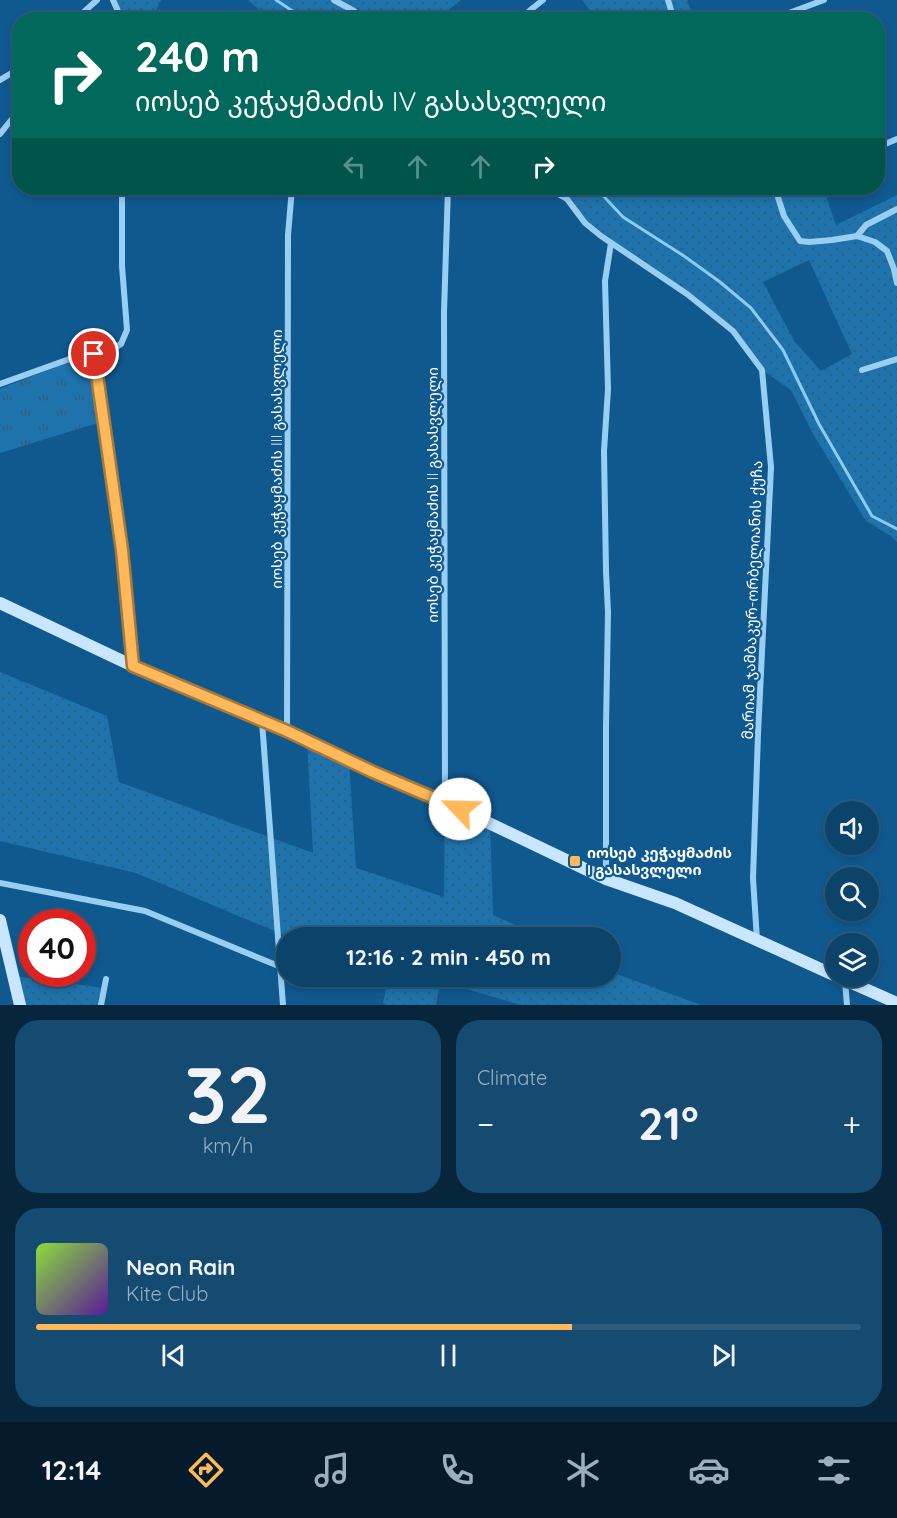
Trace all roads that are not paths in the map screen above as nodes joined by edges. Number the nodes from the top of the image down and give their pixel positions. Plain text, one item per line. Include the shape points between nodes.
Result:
1 (97, 0) edge
2 (334, 0) edge
3 (543, 0) edge
4 (824, 0) edge
5 (84, 12) edge
6 (355, 12) edge
7 (528, 12) edge
8 (792, 12) edge
9 (12, 119) edge
10 (0, 134) edge
11 (122, 195) edge
12 (291, 195) edge
13 (448, 195) edge
14 (560, 195) edge
15 (777, 195) edge
16 (897, 210) edge
17 (857, 236) junction
18 (611, 243) junction
19 (897, 283) edge
20 (94, 354) junction
21 (897, 359) edge
22 (862, 369) dead end
23 (0, 384) edge
24 (0, 603) edge
25 (133, 666) junction
26 (262, 721) junction
27 (287, 731) junction
28 (445, 802) junction
29 (606, 879) junction
30 (0, 883) edge
31 (0, 920) edge
32 (278, 927) edge
33 (757, 940) junction
34 (276, 964) edge
35 (825, 972) edge
36 (106, 979) dead end
37 (282, 987) edge
38 (842, 987) edge
39 (860, 987) edge
40 (897, 1003) edge
41 (20, 1005) edge
42 (101, 1005) edge
43 (283, 1005) edge
44 (847, 1005) edge

1 - 5 street
2 - 6 street
3 - 7 street
4 - 8 street
9 - 10 street
11 - 20 street via 127,330 121,344
12 - 27 street, იოსებ კეჭაყმაძის III გასასვლელი via 288,236
13 - 28 street, იოსებ კეჭაყმაძის II გასასვლელი via 444,312
14 - 18 street, მარიამ ჯამბაკურ-ორბელიანის ქუჩა via 585,223
15 - 17 street via 784,216 800,241
16 - 17 street via 866,225
17 - 19 street via 887,251
18 - 29 street via 605,281
18 - 33 street, მარიამ ჯამბაკურ-ორბელიანის ქუჩა via 687,294 733,331 762,370 771,467 753,878
20 - 23 street
20 - 25 street via 122,550
21 - 22 street
24 - 25 street
25 - 26 street
26 - 27 street
26 - 32 street
27 - 28 street
28 - 29 street
29 - 33 street via 675,903
30 - 34 street via 145,911
31 - 41 street
33 - 35 street
36 - 42 street
37 - 43 street
38 - 44 street
39 - 40 street

